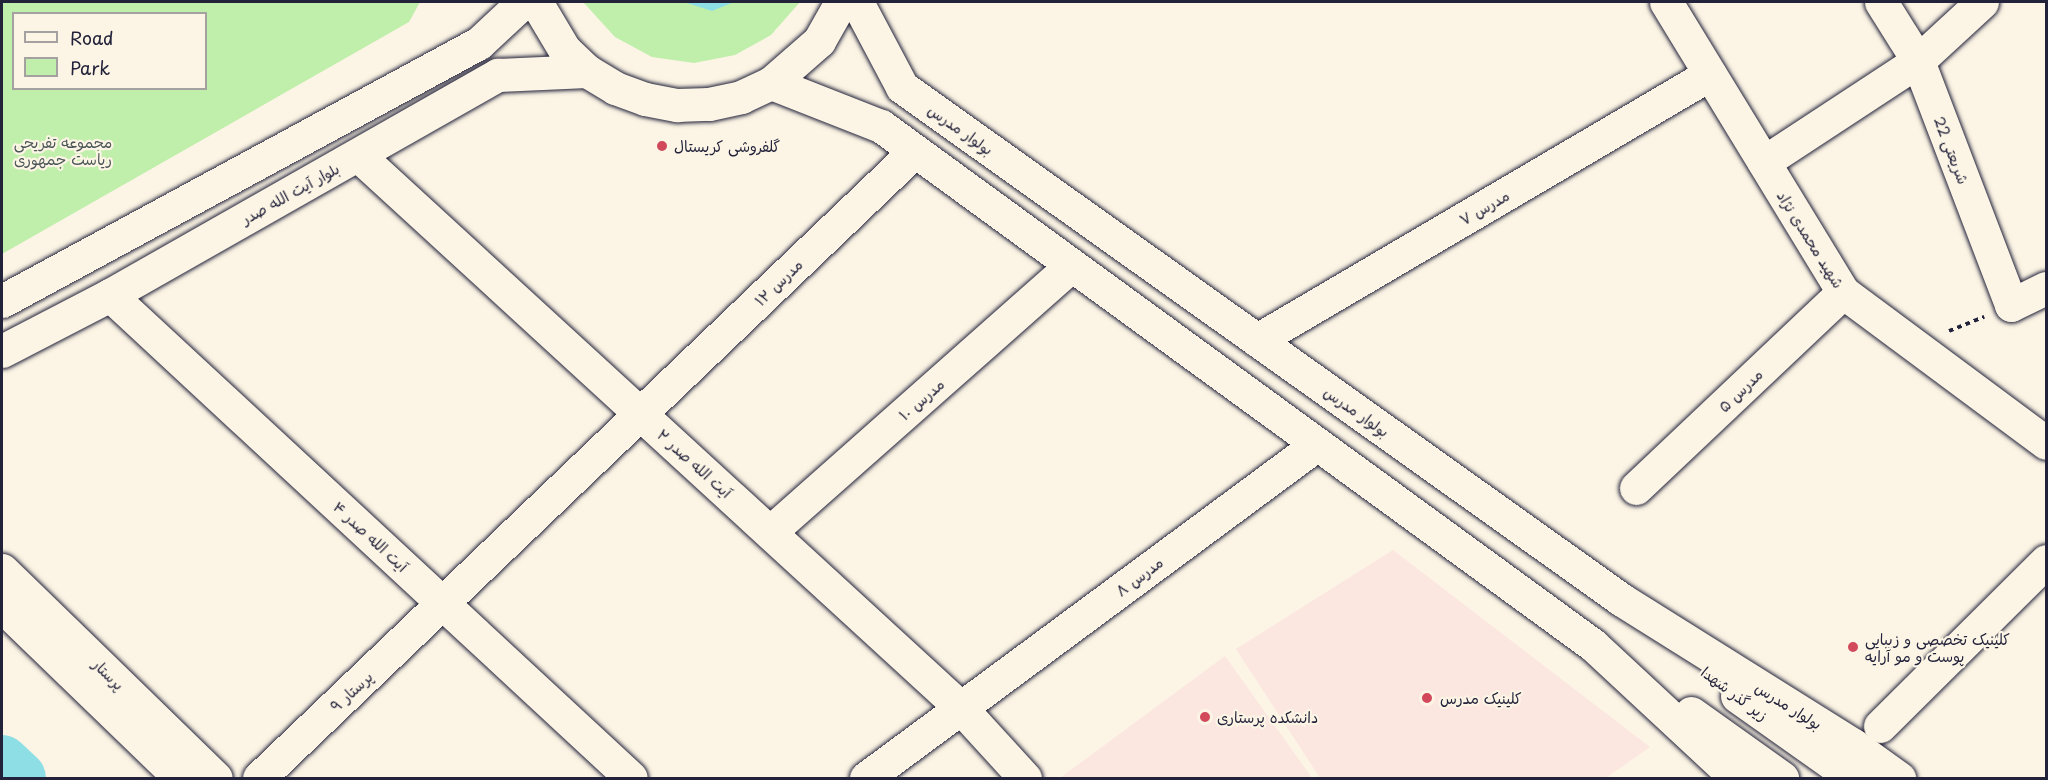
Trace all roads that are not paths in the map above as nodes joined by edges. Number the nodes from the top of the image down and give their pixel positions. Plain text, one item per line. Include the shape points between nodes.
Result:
1 (523, 2) edge
2 (536, 2) edge
3 (841, 2) edge
4 (857, 2) edge
5 (1666, 2) edge
6 (1881, 2) edge
7 (1982, 2) edge
8 (1918, 61) junction
9 (587, 71) junction
10 (1710, 74) junction
11 (771, 83) junction
12 (915, 151) junction
13 (358, 155) junction
14 (1764, 162) junction
15 (1071, 266) junction
16 (2046, 288) edge
17 (1843, 292) junction
18 (110, 295) junction
19 (2, 301) edge
20 (1257, 340) junction
21 (2, 351) edge
22 (641, 414) junction
23 (2046, 443) edge
24 (1316, 445) junction
25 (1636, 488) dead end
26 (557, 494) joint
27 (770, 532) junction
28 (2046, 561) edge
29 (2, 570) edge
30 (1622, 600) junction
31 (443, 603) junction
32 (2, 606) edge
33 (1593, 645) junction
34 (961, 708) junction
35 (1880, 726) dead end
36 (180, 778) edge
37 (216, 778) edge
38 (259, 778) edge
39 (631, 778) edge
40 (866, 778) edge
41 (1025, 778) edge
42 (1736, 778) edge
43 (1782, 778) edge
44 (1853, 778) edge
45 (1899, 778) edge

1 - 19 street via 479,43
2 - 9 street via 564,49
3 - 11 street via 819,41
4 - 20 street, بولوار مدرس via 902,87
5 - 10 street, شهید محمدی نژاد
6 - 8 street, شریعتی 22
7 - 8 street
8 - 14 street
8 - 16 street, شریعتی 22 via 2011,305
9 - 11 street via 625,92 677,105 741,97
9 - 13 street, بلوار آیت الله صدر via 498,75
10 - 14 street, شهید محمدی نژاد
10 - 20 street, مدرس ۷
11 - 12 street via 881,126
12 - 15 street
12 - 22 street, مدرس ۱۲
13 - 18 street, بلوار آیت الله صدر
13 - 22 street, آیت الله صدر ۲
14 - 17 street, شهید محمدی نژاد
15 - 24 street
15 - 27 street, مدرس ۱۰
17 - 23 street, شهید محمدی نژاد
17 - 25 street, مدرس ۵
18 - 21 street, بلوار آیت الله صدر
18 - 31 street, آیت الله صدر ۴
20 - 30 street, بولوار مدرس
22 - 26 street, مدرس ۱۲
22 - 27 street, آیت الله صدر ۲
24 - 33 street
24 - 34 street, مدرس ۸
26 - 31 street, پرستار ۹
27 - 34 street, آیت الله صدر ۲
28 - 35 street
29 - 37 street, پرستار
30 - 44 street, زیر گذر شهدا via 1728,690
30 - 45 street, بولوار مدرس
31 - 38 street, پرستار ۹
31 - 39 street, آیت الله صدر ۴
32 - 36 street, پرستار
33 - 42 street
33 - 43 street
34 - 40 street, مدرس ۸
34 - 41 street, آیت الله صدر ۲

